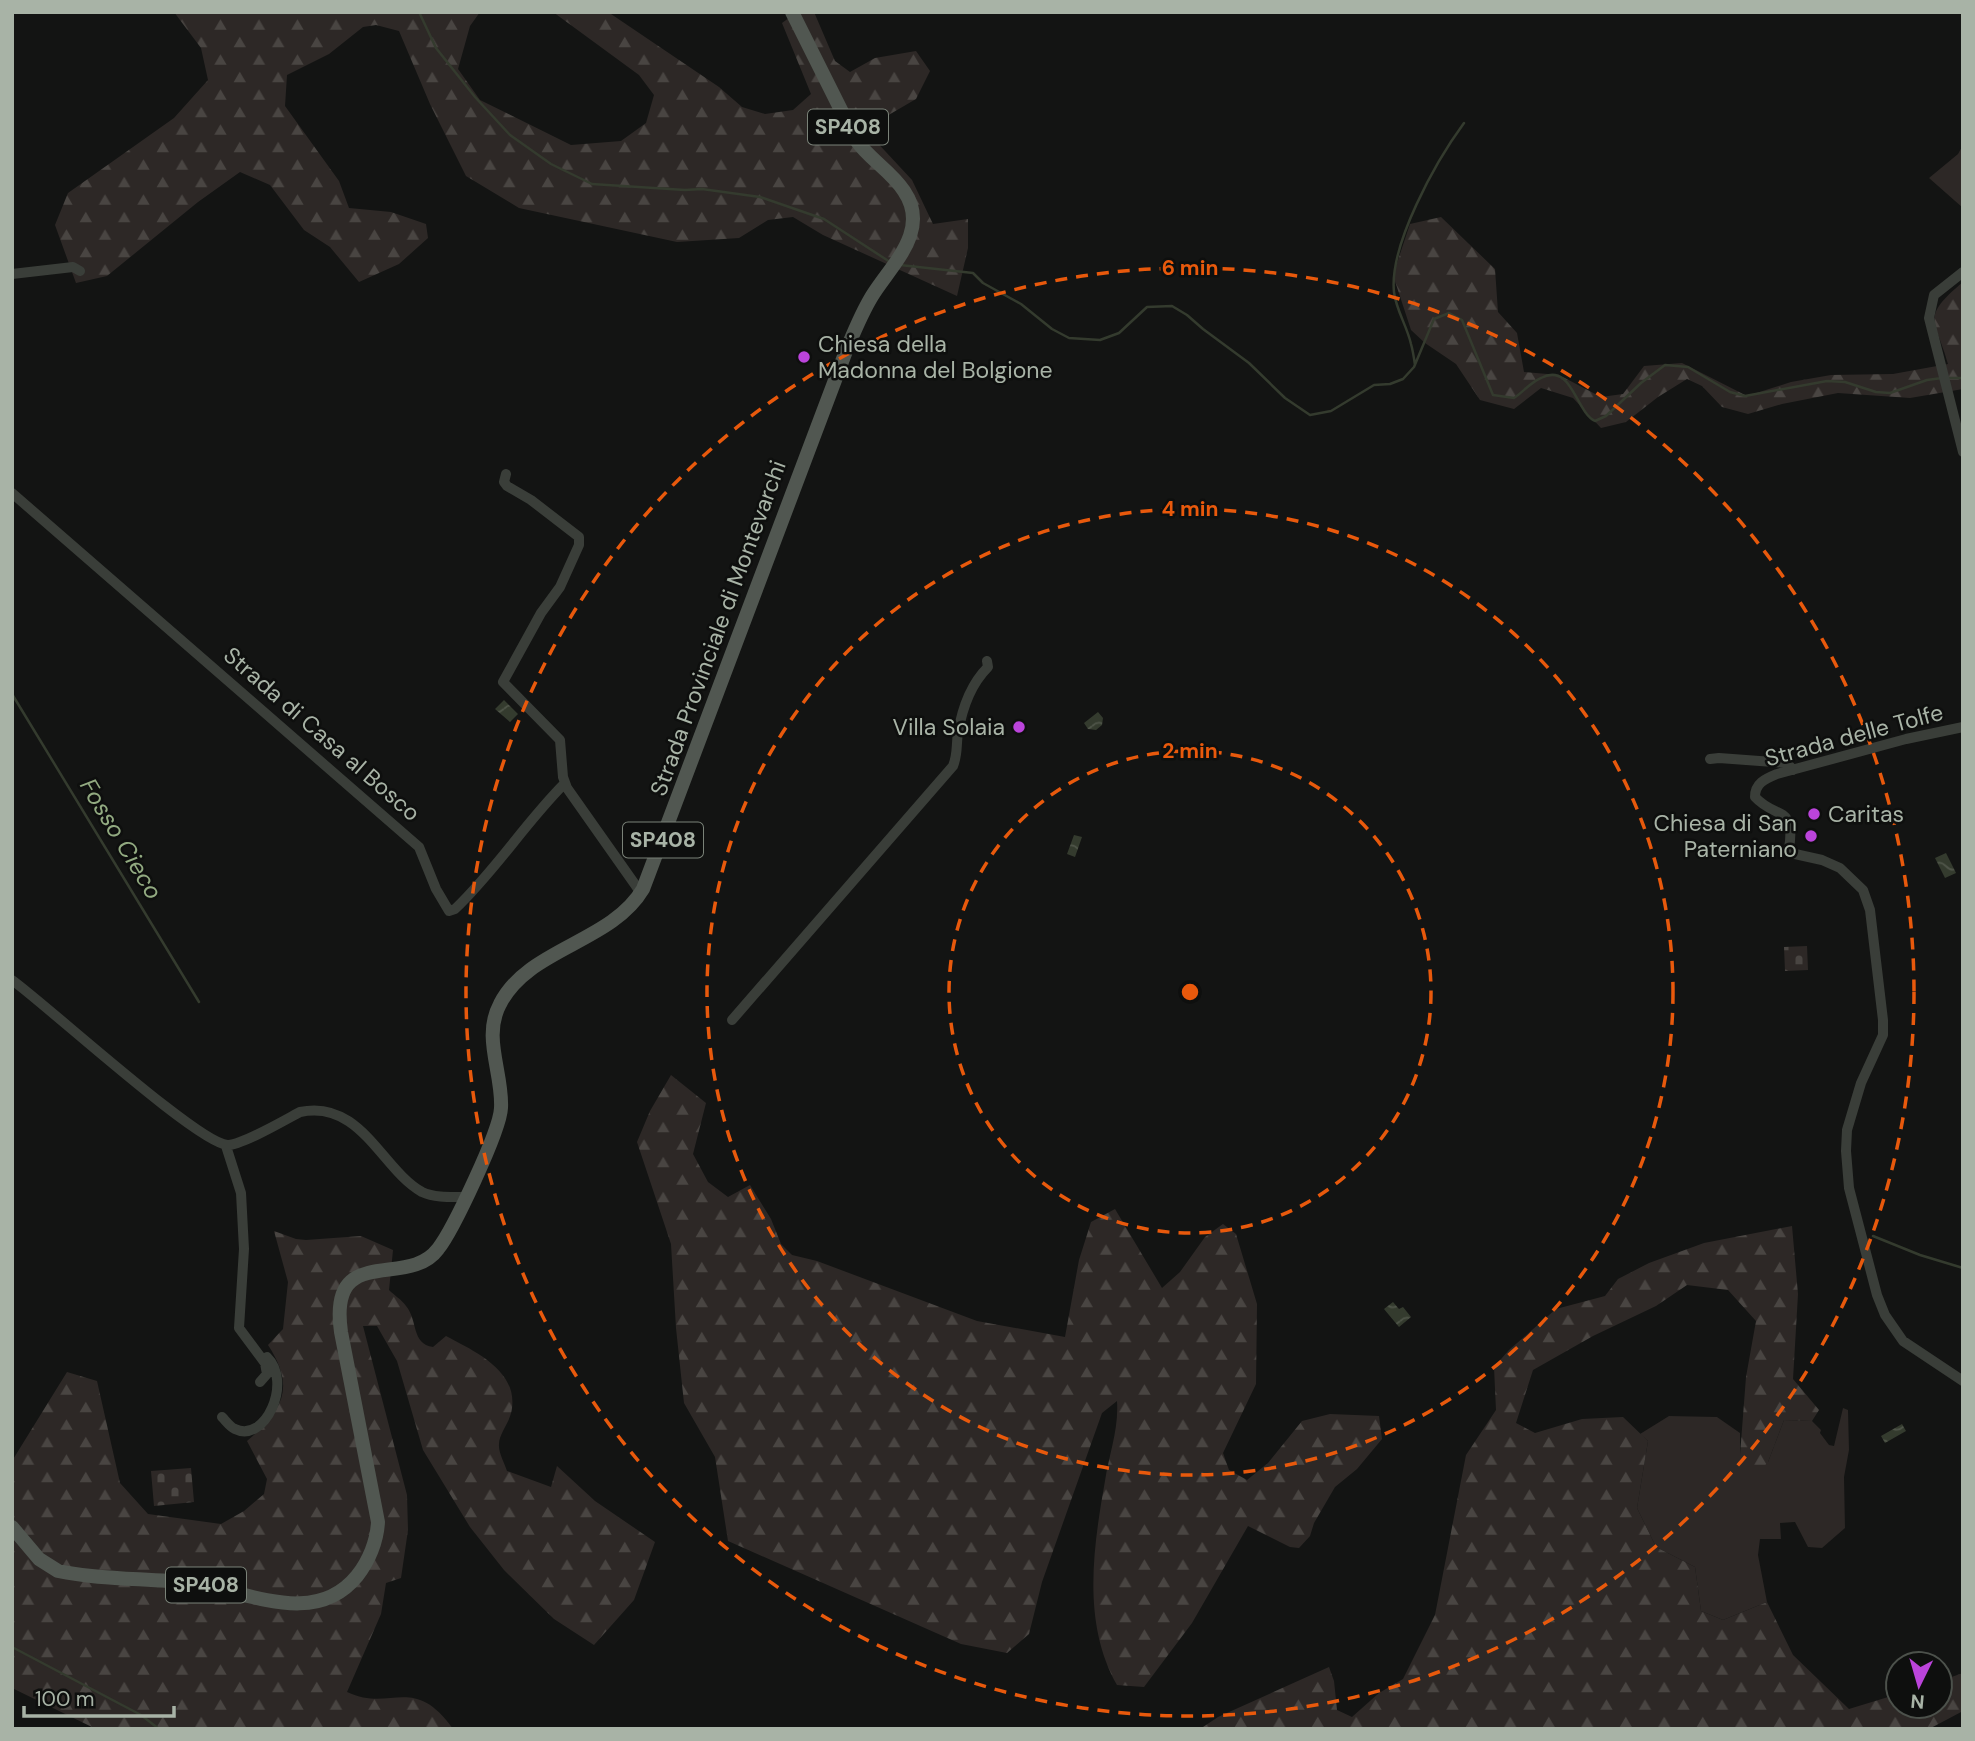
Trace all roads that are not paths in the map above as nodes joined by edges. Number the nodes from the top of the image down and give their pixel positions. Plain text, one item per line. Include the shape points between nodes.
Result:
1 (792, 12) edge
2 (80, 271) dead end
3 (1963, 272) edge
4 (12, 274) edge
5 (1963, 452) edge
6 (506, 474) dead end
7 (12, 493) edge
8 (987, 661) dead end
9 (1963, 727) edge
10 (1710, 759) dead end
11 (1793, 770) junction
12 (565, 783) junction
13 (641, 893) junction
14 (12, 980) edge
15 (732, 1020) dead end
16 (226, 1146) junction
17 (465, 1197) junction
18 (251, 1345) junction
19 (1963, 1381) edge
20 (260, 1382) dead end
21 (222, 1418) dead end
22 (12, 1527) edge

1 - 13 main road, Strada Provinciale di Montevarchi / SP408 via 856,140 907,195 913,211 911,230 903,253 859,322 831,390
2 - 4 street via 73,267
3 - 5 street via 1934,295 1929,318
6 - 12 street via 507,486 579,537 560,587 503,682 560,740
7 - 12 street, Strada di Casa al Bosco via 419,847 449,911 485,879
8 - 15 street via 988,667 967,698 953,765
9 - 11 street, Strada delle Tolfe
10 - 11 street via 1787,763
11 - 19 street, Strada delle Tolfe via 1762,780 1755,797 1785,815 1790,824 1789,849 1840,868 1863,890 1870,910 1882,1035 1852,1109 1846,1151 1849,1188 1877,1295 1903,1341
12 - 13 street
13 - 17 main road, Strada Provinciale di Montevarchi / SP408 via 623,914 524,975 500,1002 492,1031 500,1114
14 - 16 street via 207,1138
16 - 17 street via 300,1112 323,1111 366,1135 419,1190
16 - 18 street via 241,1193 244,1249 239,1328
17 - 22 main road, Strada Provinciale di Montevarchi / SP408 via 433,1255 413,1266 365,1273 342,1299 340,1327 378,1522 366,1562 342,1589 320,1601 291,1604 215,1586 63,1572 43,1563
18 - 20 street via 267,1368
18 - 21 street via 271,1359 275,1368 278,1392 273,1407 265,1420 251,1429 234,1429

